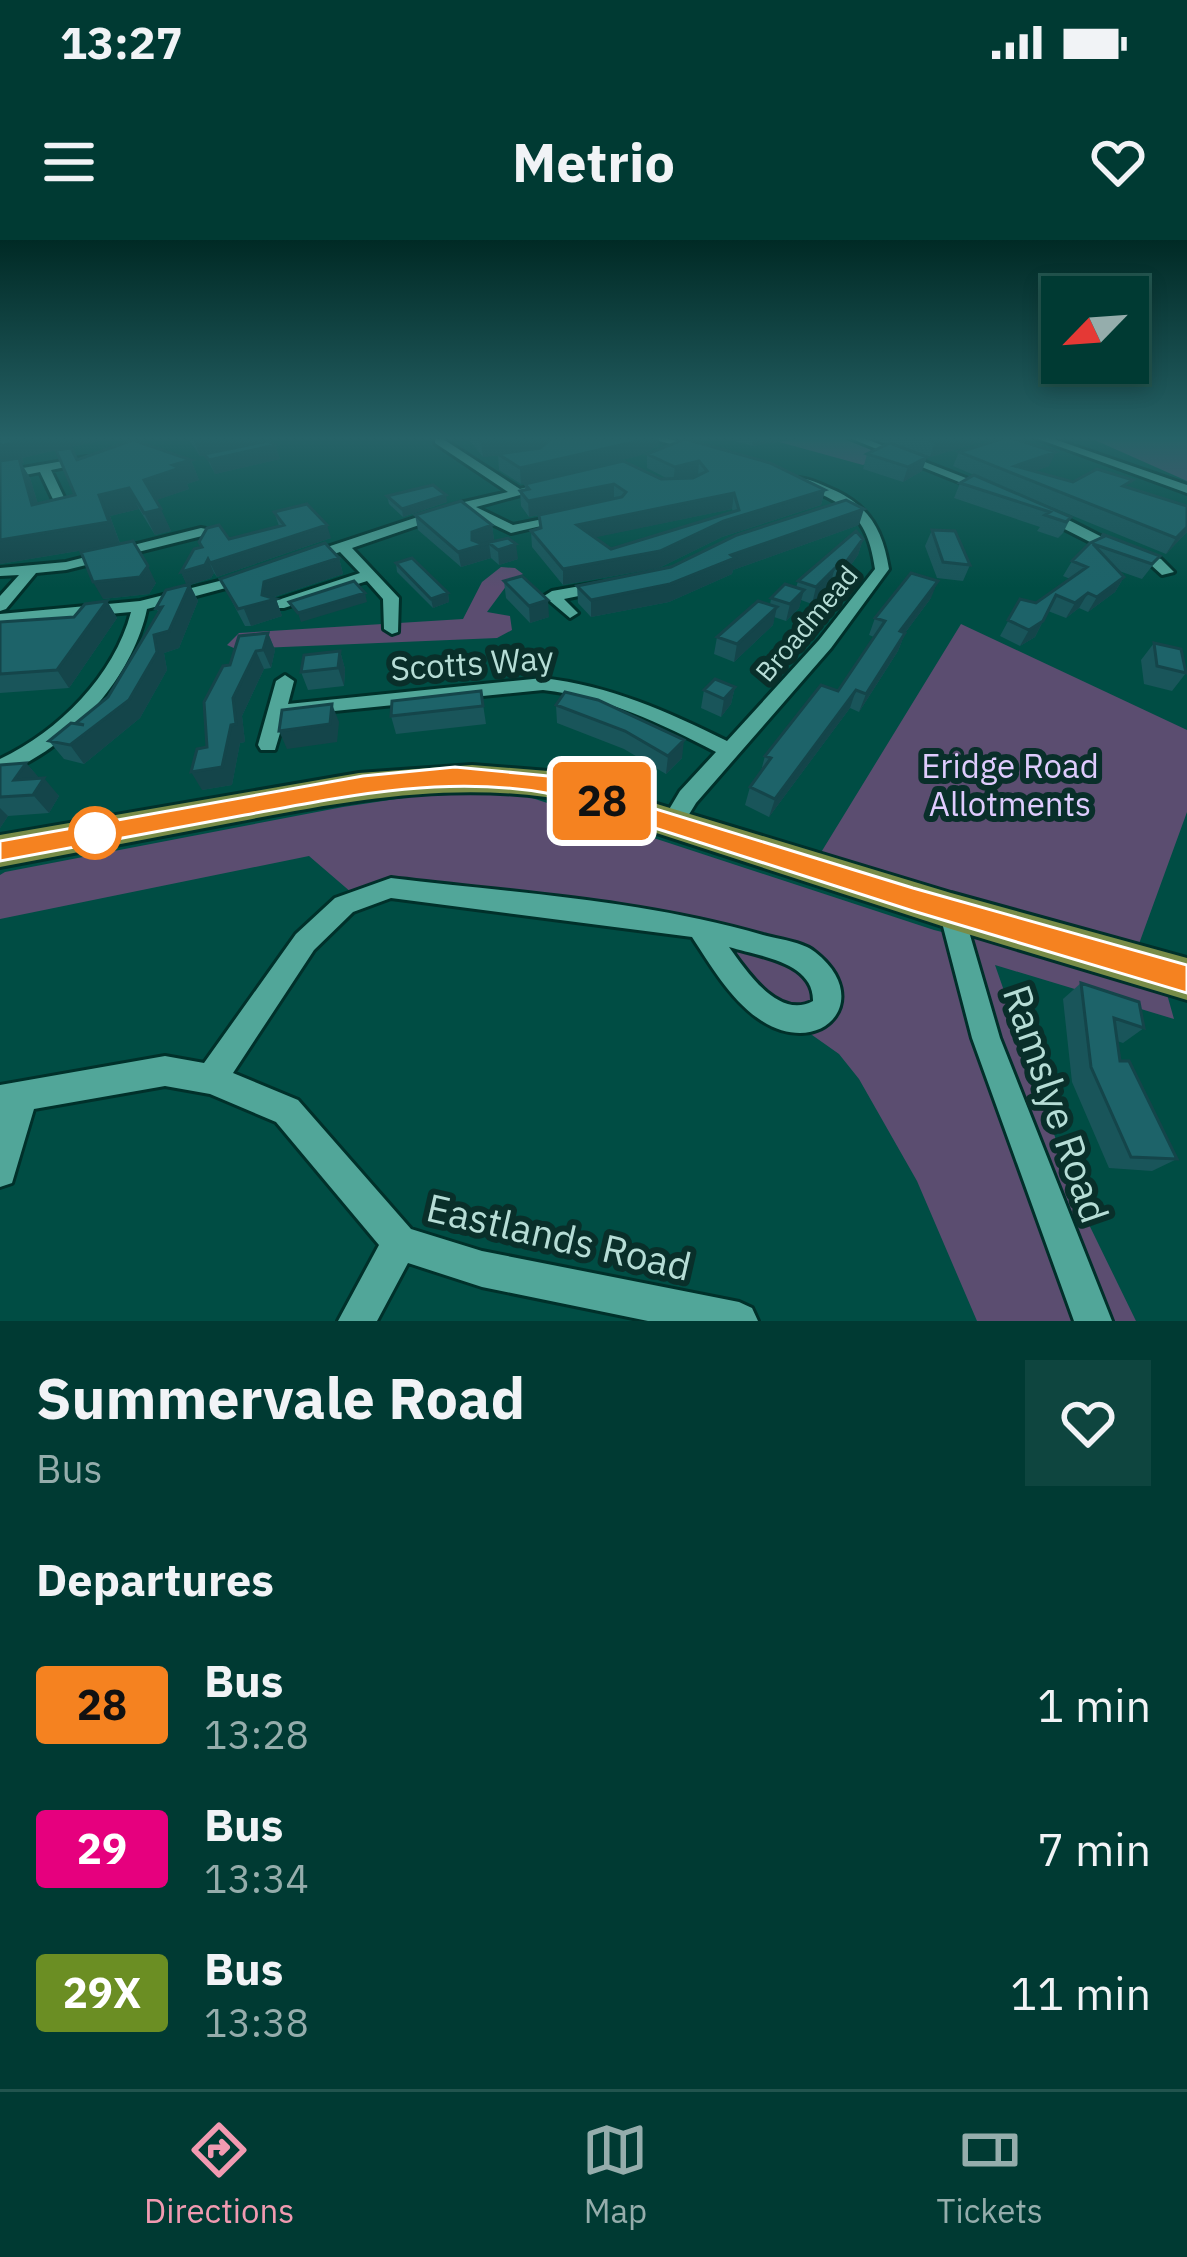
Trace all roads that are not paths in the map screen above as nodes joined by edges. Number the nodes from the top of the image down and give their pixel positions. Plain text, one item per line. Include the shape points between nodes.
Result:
1 (53, 487) edge
2 (510, 487) edge
3 (535, 487) edge
4 (816, 487) edge
5 (986, 487) edge
6 (515, 491) junction
7 (998, 492) edge
8 (851, 503) junction
9 (464, 506) junction
10 (1034, 508) edge
11 (831, 510) edge
12 (66, 514) edge
13 (582, 515) edge
14 (511, 529) junction
15 (201, 532) edge
16 (342, 546) junction
17 (497, 547) edge
18 (284, 566) edge
19 (30, 571) junction
20 (0, 572) edge
21 (1167, 572) dead end
22 (262, 573) edge
23 (370, 575) junction
24 (625, 583) edge
25 (278, 605) edge
26 (0, 607) edge
27 (140, 607) junction
28 (569, 613) dead end
29 (0, 619) edge
30 (392, 629) dead end
31 (285, 681) dead end
32 (277, 711) junction
33 (268, 745) dead end
34 (730, 751) junction
35 (0, 767) edge
36 (672, 823) junction
37 (0, 851) edge
38 (951, 911) junction
39 (699, 928) junction
40 (1187, 979) edge
41 (212, 1079) junction
42 (12, 1097) edge
43 (0, 1171) edge
44 (400, 1243) junction
45 (357, 1321) edge
46 (739, 1321) edge
47 (1093, 1321) edge

1 - 12 street
2 - 6 street
3 - 6 street
4 - 8 street
5 - 7 street
6 - 9 street
8 - 11 street
8 - 34 street, Broadmead via 866,512 880,540 882,569
9 - 14 street
9 - 16 street
10 - 21 street
13 - 14 street
14 - 17 street via 510,543
15 - 19 street
16 - 18 street
16 - 23 street
19 - 20 street
19 - 26 street
22 - 27 street
23 - 25 street
23 - 30 street via 392,598
24 - 28 street via 545,590
27 - 29 street
27 - 35 street via 128,640 62,731
31 - 32 street
32 - 33 street
32 - 34 street, Scotts Way via 543,684 583,687 617,695
34 - 36 street, Broadmead
36 - 37 highway via 548,784 455,776 363,784
36 - 38 highway
38 - 40 highway
38 - 47 street, Ramslye Road via 986,1038
39 - 39 street via 805,959 827,987 826,1008 812,1022 792,1024 770,1012
39 - 41 street via 391,889 344,905 305,942
41 - 42 street, Eastlands Road via 164,1071
41 - 44 street, Eastlands Road via 287,1111
42 - 43 street
44 - 45 street
44 - 46 street, Eastlands Road via 482,1269

